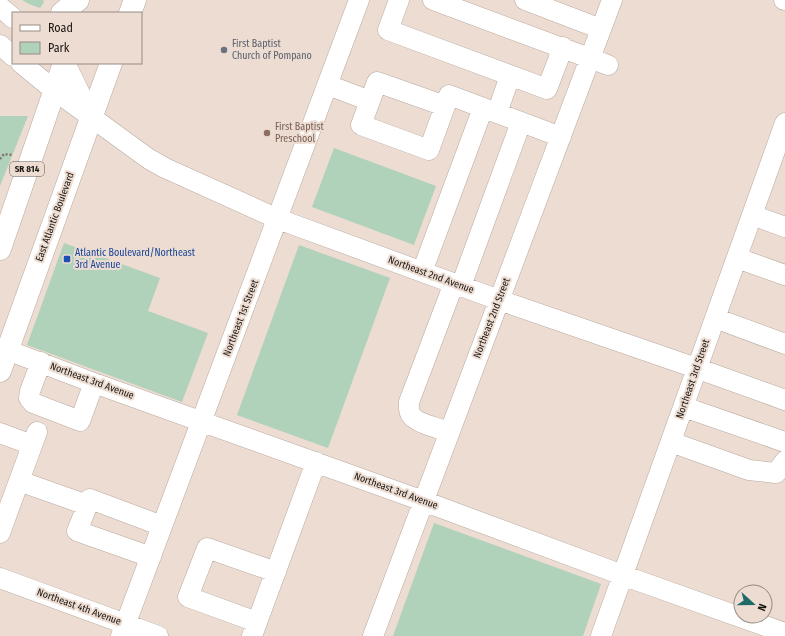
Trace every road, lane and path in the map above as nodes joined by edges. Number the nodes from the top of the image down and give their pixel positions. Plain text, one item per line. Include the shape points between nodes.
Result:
1 (78, 0) edge
2 (87, 0) edge
3 (135, 0) edge
4 (359, 0) edge
5 (399, 0) edge
6 (433, 0) edge
7 (525, 0) edge
8 (612, 0) edge
9 (0, 7) edge
10 (566, 7) edge
11 (63, 12) edge
12 (82, 12) edge
13 (130, 12) edge
14 (12, 17) edge
15 (601, 29) junction
16 (0, 45) edge
17 (563, 47) junction
18 (12, 55) edge
19 (599, 61) junction
20 (22, 64) edge
21 (64, 64) edge
22 (65, 64) edge
23 (111, 64) edge
24 (510, 76) junction
25 (328, 85) junction
26 (54, 90) junction
27 (370, 101) junction
28 (444, 106) junction
29 (490, 111) junction
30 (92, 118) junction
31 (521, 122) junction
32 (785, 122) edge
33 (561, 137) junction
34 (14, 155) dead end
35 (0, 159) edge
36 (752, 215) junction
37 (278, 220) junction
38 (785, 227) edge
39 (0, 249) edge
40 (737, 258) junction
41 (422, 272) junction
42 (785, 276) edge
43 (457, 285) junction
44 (499, 300) junction
45 (715, 318) junction
46 (785, 344) edge
47 (7, 350) junction
48 (41, 362) junction
49 (696, 368) junction
50 (0, 371) edge
51 (94, 383) junction
52 (785, 400) edge
53 (684, 407) junction
54 (202, 422) junction
55 (450, 432) junction
56 (0, 433) edge
57 (671, 442) junction
58 (785, 442) edge
59 (785, 461) edge
60 (316, 462) junction
61 (19, 481) junction
62 (423, 501) junction
63 (87, 505) junction
64 (162, 526) junction
65 (0, 533) edge
66 (151, 557) junction
67 (276, 572) junction
68 (623, 575) junction
69 (0, 578) edge
70 (255, 629) edge
71 (124, 630) edge
72 (785, 633) edge
73 (158, 636) edge
74 (373, 636) edge
75 (602, 636) edge

1 - 11 main road
2 - 12 main road
3 - 13 main road
4 - 25 street, Northeast 1st Street
5 - 24 street via 388,30
6 - 17 street
7 - 10 street
8 - 15 street, Northeast 2nd Street
9 - 14 street
10 - 15 street
15 - 19 street, Northeast 2nd Street
16 - 18 street
17 - 19 street
17 - 24 street via 547,89
19 - 33 street, Northeast 2nd Street
20 - 26 street, Northeast 2nd Avenue
21 - 26 main road, SR 814
22 - 30 street
23 - 30 main road, East Atlantic Boulevard
24 - 29 street
25 - 27 street
25 - 37 street, Northeast 1st Street
26 - 30 street, Northeast 2nd Avenue
26 - 39 main road, SR 814
27 - 28 street via 377,82
27 - 28 street via 361,125 429,150
28 - 29 street via 449,95
29 - 31 street
29 - 41 street
30 - 37 street, Northeast 2nd Avenue via 165,168
30 - 47 main road, East Atlantic Boulevard
31 - 33 street
31 - 43 street
32 - 36 street, Northeast 3rd Street
33 - 44 street, Northeast 2nd Street
34 - 35 path via 4,154
36 - 38 street
36 - 40 street, Northeast 3rd Street
37 - 41 street, Northeast 2nd Avenue
37 - 54 street, Northeast 1st Street
40 - 42 street
40 - 45 street, Northeast 3rd Street
41 - 43 street, Northeast 2nd Avenue
43 - 44 street, Northeast 2nd Avenue
43 - 55 street via 409,402 410,414 418,421
44 - 49 street, Northeast 2nd Avenue
44 - 55 street, Northeast 2nd Street
45 - 46 street
45 - 49 street, Northeast 3rd Street
47 - 48 street, Northeast 3rd Avenue
47 - 50 main road, East Atlantic Boulevard
48 - 51 street, Northeast 3rd Avenue
48 - 51 street via 30,391 29,398 33,403 80,421
49 - 52 street, Northeast 2nd Avenue
49 - 53 street, Northeast 3rd Street
51 - 54 street, Northeast 3rd Avenue
53 - 57 street, Northeast 3rd Street
53 - 58 street
54 - 60 street, Northeast 3rd Avenue
54 - 64 street, Northeast 1st Street
55 - 62 street, Northeast 2nd Street
56 - 61 street via 34,439
57 - 59 street via 749,470 776,473
57 - 68 street, Northeast 3rd Street
60 - 62 street, Northeast 3rd Avenue
60 - 67 street
61 - 63 street
61 - 65 street
62 - 68 street, Northeast 3rd Avenue
62 - 74 street, Northeast 2nd Street
63 - 64 street via 90,499
63 - 66 street via 77,531
64 - 66 street, Northeast 1st Street
66 - 71 street, Northeast 1st Street
67 - 70 street
67 - 70 street via 206,548 188,597
68 - 72 street, Northeast 3rd Avenue
68 - 75 street, Northeast 3rd Street
69 - 71 street, Northeast 4th Avenue
71 - 73 street, Northeast 4th Avenue

